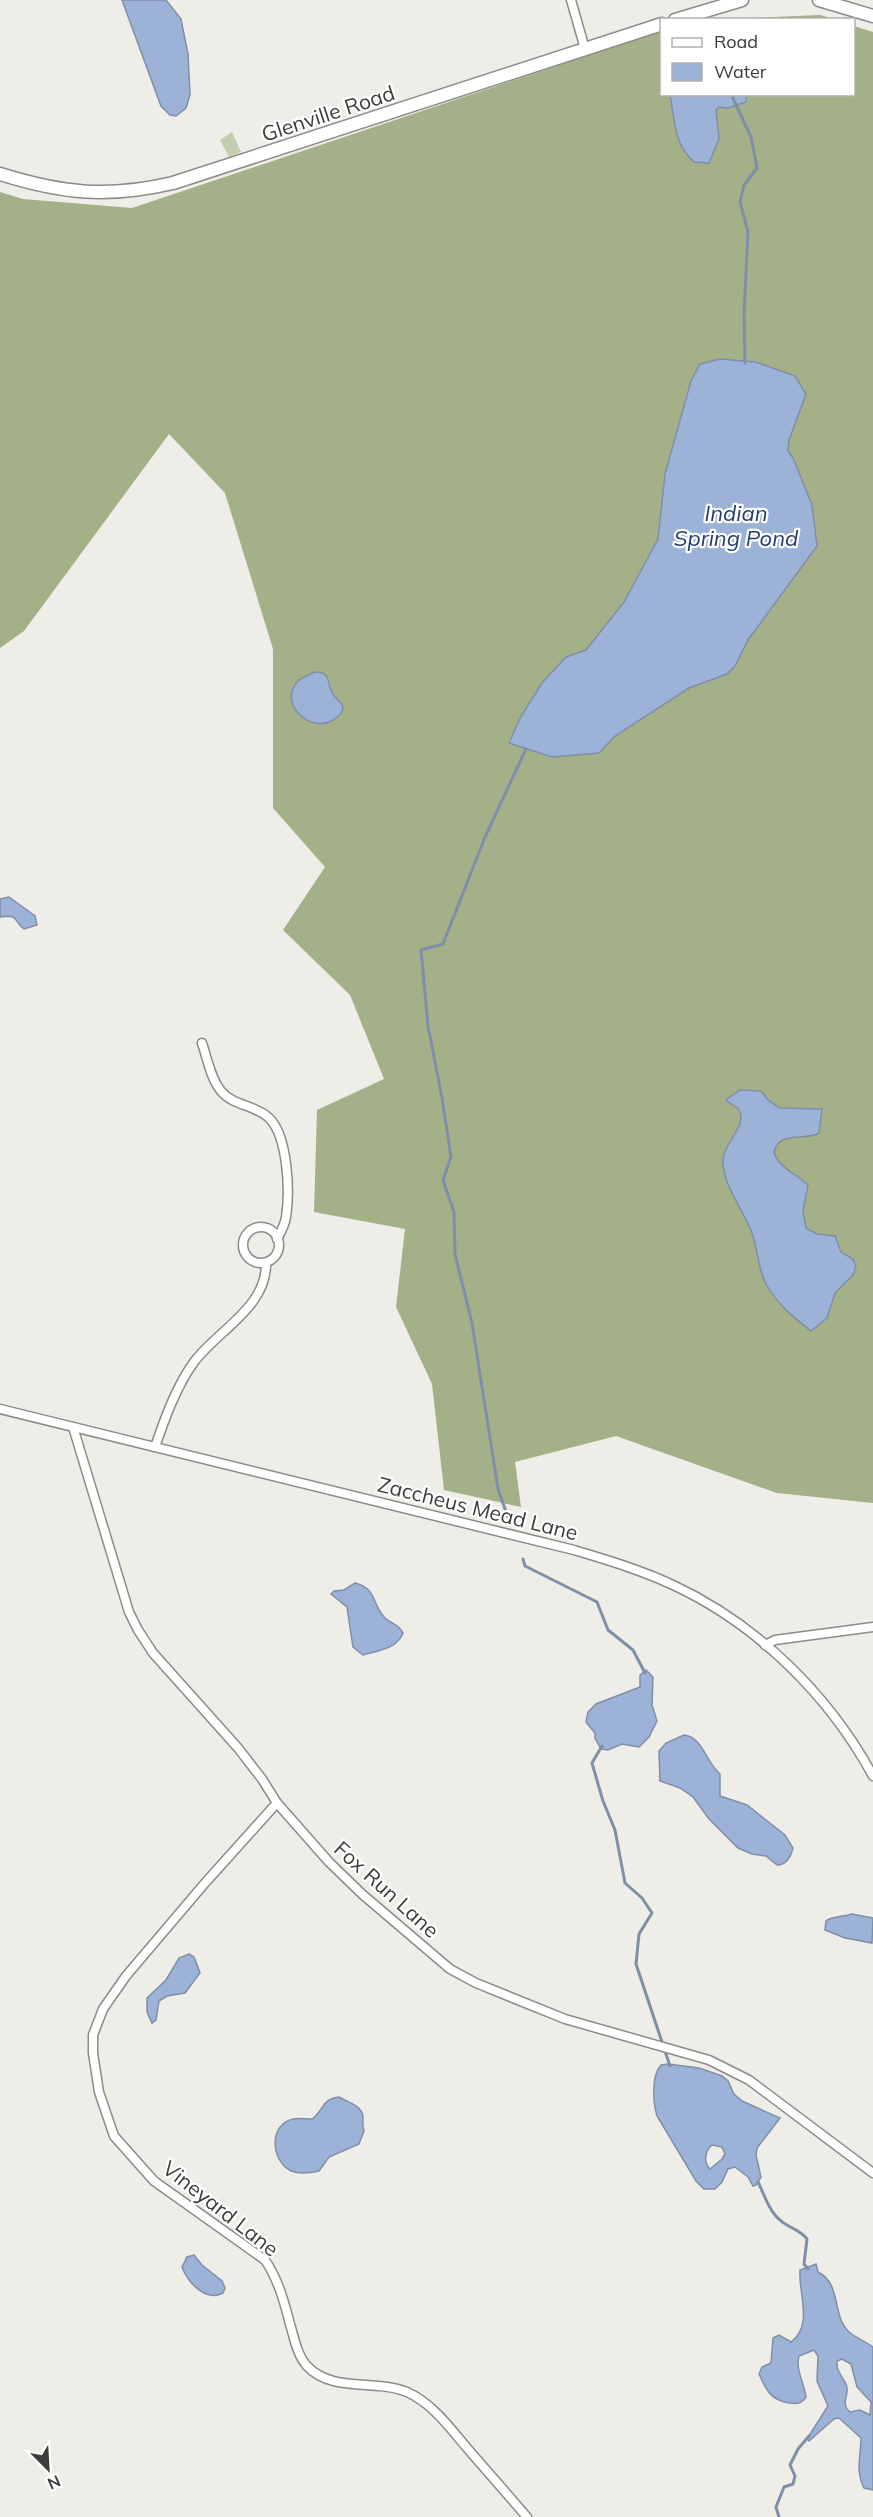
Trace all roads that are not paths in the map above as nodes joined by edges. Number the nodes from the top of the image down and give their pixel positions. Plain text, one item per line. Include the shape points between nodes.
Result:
1 (572, 0) edge
2 (742, 0) edge
3 (819, 0) edge
4 (873, 16) edge
5 (682, 18) edge
6 (660, 25) edge
7 (585, 49) junction
8 (0, 174) edge
9 (202, 1043) dead end
10 (278, 1239) junction
11 (266, 1263) junction
12 (0, 1409) edge
13 (73, 1427) junction
14 (155, 1447) junction
15 (873, 1627) edge
16 (765, 1645) junction
17 (873, 1776) edge
18 (277, 1803) junction
19 (873, 2173) edge
20 (527, 2517) edge

1 - 7 street
2 - 5 main road
3 - 4 main road
6 - 7 main road, Glenville Road
7 - 8 main road, Glenville Road via 154,188 88,193
9 - 10 street via 219,1089 228,1098 269,1117 276,1127 288,1190 286,1218
10 - 11 street via 276,1256
10 - 11 street via 272,1230 260,1227 247,1234 246,1255 250,1260
11 - 14 street via 265,1280 253,1301 194,1363 165,1417
12 - 13 street, Zaccheus Mead Lane
13 - 14 street, Zaccheus Mead Lane
13 - 18 street, Fox Run Lane via 129,1612 138,1630 153,1653 244,1754
14 - 16 street, Zaccheus Mead Lane via 623,1565 674,1586 724,1614
15 - 16 street via 775,1640
16 - 17 street, Zaccheus Mead Lane via 828,1709
18 - 19 street, Fox Run Lane via 328,1862 450,1969 565,2019 709,2060 749,2080
18 - 20 street, Vineyard Lane via 183,1908 103,2009 93,2035 93,2053 105,2112 114,2136 154,2181 265,2260 307,2366 332,2380 390,2386 422,2401 443,2419

